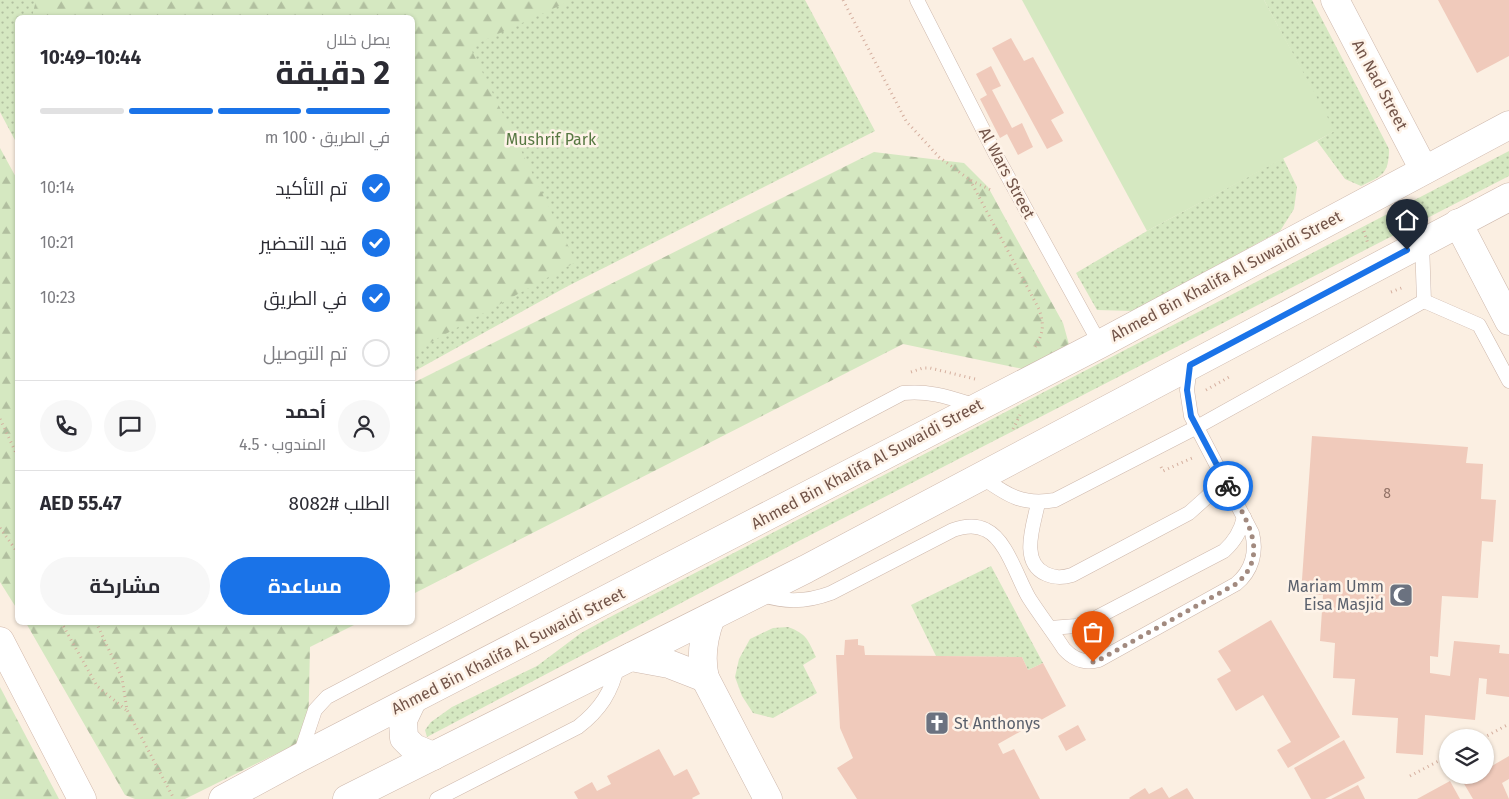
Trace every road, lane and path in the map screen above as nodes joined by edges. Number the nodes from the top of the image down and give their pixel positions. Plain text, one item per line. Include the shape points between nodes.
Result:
1 (843, 0) edge
2 (917, 0) edge
3 (1335, 0) edge
4 (1509, 125) edge
5 (1424, 170) junction
6 (970, 180) junction
7 (1509, 197) edge
8 (1024, 205) junction
9 (1458, 223) junction
10 (1422, 242) junction
11 (1424, 301) junction
12 (1495, 318) edge
13 (1100, 344) junction
14 (1031, 350) dead end
15 (1190, 365) junction
16 (910, 372) dead end
17 (980, 378) dead end
18 (1509, 382) edge
19 (1010, 390) junction
20 (978, 406) junction
21 (0, 419) edge
22 (1197, 427) junction
23 (15, 451) edge
24 (1014, 458) junction
25 (1221, 474) junction
26 (980, 476) junction
27 (1038, 502) junction
28 (1244, 517) junction
29 (0, 528) edge
30 (15, 549) edge
31 (757, 593) junction
32 (711, 617) junction
33 (63, 625) edge
34 (97, 625) edge
35 (1050, 628) junction
36 (0, 641) edge
37 (625, 661) junction
38 (704, 678) junction
39 (412, 701) junction
40 (127, 710) junction
41 (1509, 724) edge
42 (1494, 732) edge
43 (433, 756) junction
44 (299, 758) junction
45 (1439, 761) edge
46 (1410, 776) dead end
47 (82, 796) edge
48 (174, 799) edge
49 (223, 799) edge
50 (347, 799) edge
51 (436, 799) edge
52 (768, 799) edge

1 - 6 path via 906,121 939,157
2 - 8 lane, Al Wars Street
3 - 5 street, An Nad Street
4 - 5 street, Ahmed Bin Khalifa Al Suwaidi Street
5 - 13 street, Ahmed Bin Khalifa Al Suwaidi Street
6 - 8 path
6 - 14 path via 1039,308 1043,322 1041,335
7 - 9 street
8 - 13 lane, Al Wars Street
9 - 10 street
9 - 12 street
10 - 11 lane
10 - 15 street
11 - 12 lane
11 - 22 lane
12 - 18 lane
13 - 19 street, Ahmed Bin Khalifa Al Suwaidi Street
15 - 22 lane via 1188,403
15 - 24 street
16 - 17 path via 930,368 972,379
19 - 20 street, Ahmed Bin Khalifa Al Suwaidi Street
19 - 24 path via 1020,415 1007,442
20 - 39 street, Ahmed Bin Khalifa Al Suwaidi Street
20 - 44 lane via 919,391 902,393 327,697 315,710
21 - 23 path
22 - 25 lane
22 - 27 lane via 1063,497
24 - 26 street
25 - 27 lane via 1208,496 1189,513 1062,578 1042,572 1030,555
25 - 28 lane
26 - 27 lane via 1012,497
26 - 31 street
28 - 35 lane via 1238,536 1224,550 1088,622
28 - 35 lane via 1255,543 1254,552 1248,571 1236,584 1093,662 1071,656
29 - 30 path
31 - 32 street
31 - 35 lane via 781,600 819,598 953,530 978,527 987,530 1001,543 1028,596
32 - 37 street
32 - 38 street via 703,641
33 - 40 path via 97,686
34 - 40 path via 122,678
36 - 47 street
37 - 38 street via 669,664
37 - 43 street
37 - 51 lane via 601,706 578,727
38 - 52 street
39 - 43 street via 403,720 404,738 414,748
39 - 44 street, Ahmed Bin Khalifa Al Suwaidi Street
40 - 48 path
41 - 42 path
43 - 50 street
44 - 49 street, Ahmed Bin Khalifa Al Suwaidi Street
45 - 46 path

